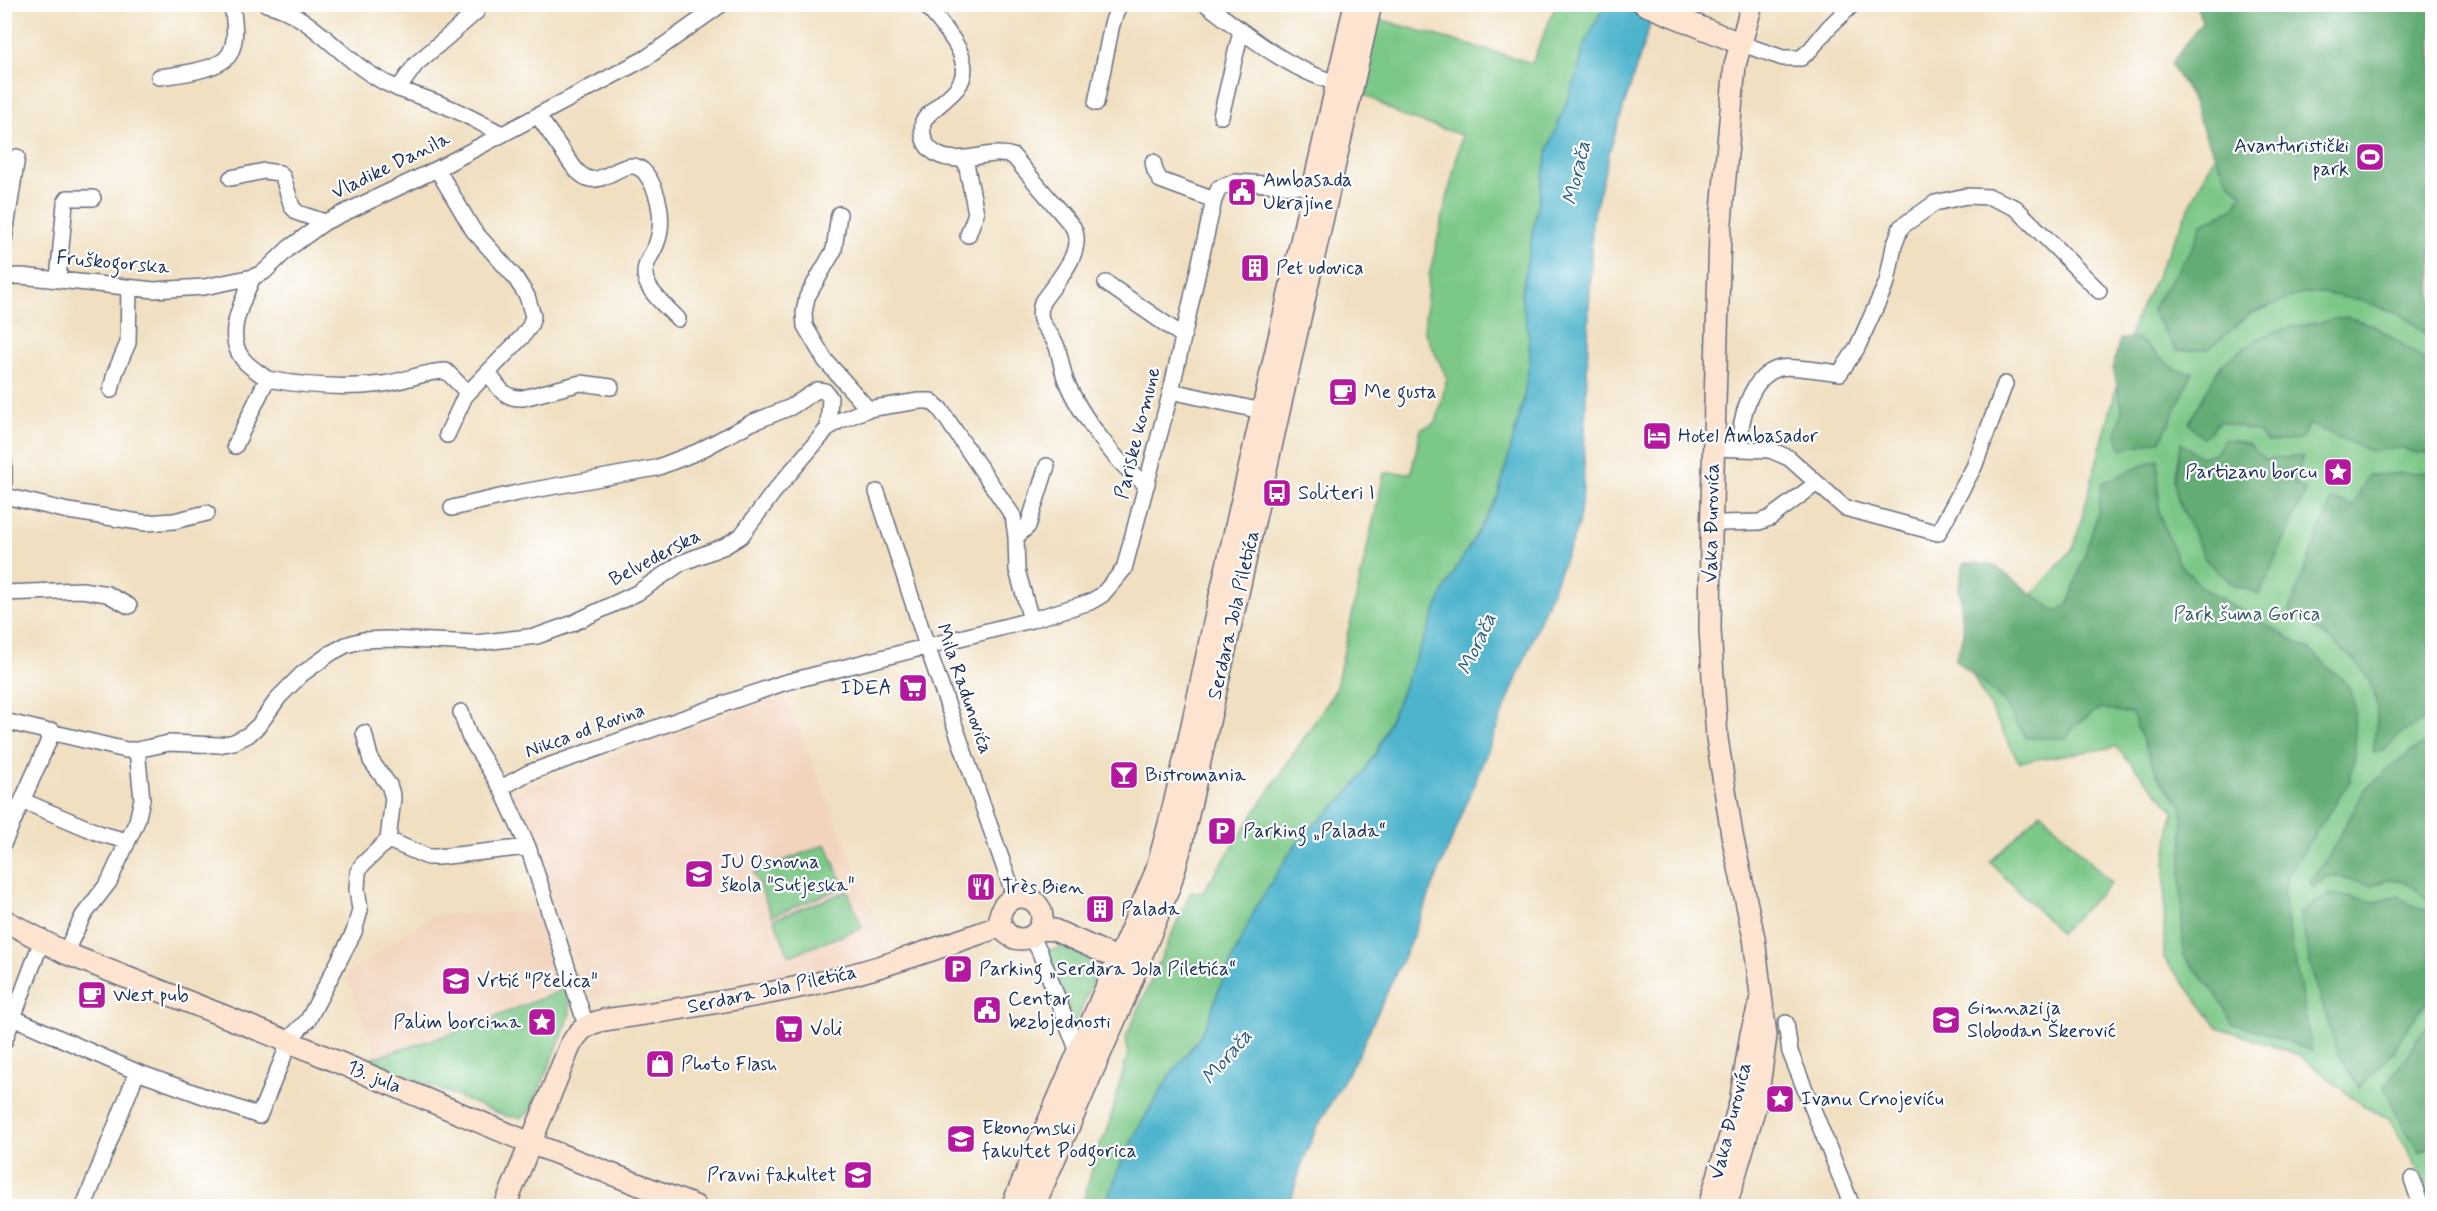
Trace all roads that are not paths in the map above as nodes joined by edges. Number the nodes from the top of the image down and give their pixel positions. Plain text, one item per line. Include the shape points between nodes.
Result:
1 (232, 4) edge
2 (479, 4) edge
3 (722, 4) edge
4 (925, 4) edge
5 (1119, 4) edge
6 (1206, 4) edge
7 (1355, 4) edge
8 (1371, 4) edge
9 (1644, 4) edge
10 (1752, 4) edge
11 (1853, 4) edge
12 (272, 5) edge
13 (1241, 31) junction
14 (1739, 43) junction
15 (159, 77) dead end
16 (1345, 85) junction
17 (398, 89) junction
18 (1096, 103) dead end
19 (538, 116) junction
20 (1221, 116) dead end
21 (502, 134) junction
22 (17, 157) dead end
23 (965, 158) junction
24 (1153, 162) dead end
25 (437, 169) junction
26 (231, 178) dead end
27 (1312, 187) junction
28 (93, 198) dead end
29 (1214, 201) junction
30 (839, 214) dead end
31 (325, 222) junction
32 (968, 235) dead end
33 (4, 241) edge
34 (4, 277) edge
35 (253, 278) junction
36 (58, 280) junction
37 (1106, 284) dead end
38 (129, 289) junction
39 (2099, 291) dead end
40 (678, 319) dead end
41 (1183, 336) junction
42 (488, 372) junction
43 (267, 379) junction
44 (2005, 384) dead end
45 (611, 387) dead end
46 (111, 390) dead end
47 (1171, 391) junction
48 (468, 393) junction
49 (868, 409) junction
50 (1270, 413) junction
51 (828, 428) junction
52 (447, 435) dead end
53 (235, 446) dead end
54 (1713, 448) junction
55 (1740, 449) junction
56 (4, 463) edge
57 (1047, 466) dead end
58 (1817, 483) junction
59 (1147, 484) junction
60 (877, 492) dead end
61 (5, 496) edge
62 (452, 508) dead end
63 (207, 513) dead end
64 (1722, 524) dead end
65 (1016, 537) junction
66 (4, 593) edge
67 (129, 606) dead end
68 (1031, 620) junction
69 (927, 646) junction
70 (461, 712) dead end
71 (4, 721) edge
72 (53, 731) junction
73 (364, 733) dead end
74 (137, 750) junction
75 (501, 788) junction
76 (23, 801) junction
77 (388, 840) junction
78 (127, 841) junction
79 (4, 842) edge
80 (528, 847) junction
81 (1015, 898) junction
82 (4, 920) edge
83 (1001, 926) junction
84 (1035, 933) junction
85 (4, 938) edge
86 (50, 947) junction
87 (1127, 963) junction
88 (1761, 1000) junction
89 (14, 1018) junction
90 (1786, 1023) dead end
91 (586, 1025) junction
92 (4, 1042) edge
93 (289, 1042) junction
94 (1078, 1052) junction
95 (136, 1072) junction
96 (530, 1143) junction
97 (2412, 1179) dead end
98 (84, 1206) edge
99 (505, 1206) edge
100 (695, 1206) edge
101 (1012, 1206) edge
102 (1034, 1206) edge
103 (1709, 1206) edge
104 (1726, 1206) edge
105 (1852, 1206) edge
106 (2421, 1206) edge

1 - 15 street via 235,32 228,58 203,69
2 - 17 street via 476,12 416,64
3 - 19 street, Vladike Danila via 646,58
4 - 23 street via 958,49 964,70 957,88 923,121 923,136 937,154
5 - 18 street
6 - 13 street
7 - 16 main road, Serdara Jola Piletića
8 - 16 main road, Serdara Jola Piletića
9 - 14 main road
10 - 14 main road, Vaka Đurovića
11 - 14 street via 1801,58 1784,58
12 - 17 street via 312,25 366,71
13 - 16 street via 1305,72
13 - 20 street
14 - 54 main road, Vaka Đurovića via 1720,233
16 - 27 main road, Serdara Jola Piletića
16 - 50 main road, Serdara Jola Piletića
17 - 21 street via 447,106
19 - 21 street, Vladike Danila
19 - 40 street via 582,175 599,179 626,167 646,174 656,194 661,221 645,277
21 - 25 street, Vladike Danila
22 - 33 street
23 - 32 street via 976,213
23 - 59 street via 990,153 1013,156 1073,227 1077,249 1042,302 1041,324 1056,346 1067,385 1093,428 1131,472
24 - 29 street via 1160,180
25 - 31 street, Vladike Danila
25 - 42 street via 473,230 514,276 531,306 530,326
26 - 31 street via 264,171 279,173 298,213
27 - 29 street via 1235,182 1219,188
27 - 50 main road, Serdara Jola Piletića
28 - 36 street via 68,198 65,202
29 - 41 street, Pariske komune
30 - 49 street via 834,250 807,297 805,326 825,360
31 - 35 street, Vladike Danila
34 - 36 street, Fruškogorska
35 - 38 street, Fruškogorska via 180,290
35 - 43 street, Vladike Danila via 238,314 236,345 240,357
36 - 38 street, Fruškogorska
37 - 41 street
38 - 46 street via 128,343
39 - 55 street via 2016,208 1990,197 1966,196 1935,203 1901,227 1893,246 1887,282 1857,348 1840,373 1782,367 1764,375 1749,399 1739,428
41 - 47 street, Pariske komune
42 - 45 street via 501,391 513,398 581,382
42 - 48 street
43 - 48 street via 330,387 356,386 411,379 440,370 450,373
43 - 53 street
44 - 58 street via 1974,467 1938,533 1845,508
47 - 50 street
47 - 59 street, Pariske komune
48 - 52 street
49 - 51 street, Belvederska
49 - 65 street, Belvederska via 919,401 935,403 1013,516
50 - 87 main road, Serdara Jola Piletića via 1180,850 1170,885
51 - 62 street via 830,398 825,391 813,390 791,407 656,468
51 - 74 street, Belvederska via 741,536 681,563 621,600 571,624 537,636 476,643 375,639 346,645 296,679 260,725 241,739 219,745 169,743
54 - 55 street
54 - 88 main road, Vaka Đurovića via 1710,630 1715,711
55 - 58 street via 1770,450 1789,458
56 - 61 street
57 - 65 street via 1028,525
58 - 64 street via 1770,518
59 - 68 street, Pariske komune via 1124,569 1114,583 1090,602
60 - 69 street, Mila Radunovića
61 - 63 street via 147,523
65 - 68 street, Belvederska via 1017,570
66 - 67 street via 82,590 107,594
68 - 69 street, Pariske komune
69 - 75 street, Nikca od Rovina via 783,683 528,773
69 - 81 street, Mila Radunovića
70 - 75 street via 469,736
71 - 72 street
72 - 74 street via 112,748
72 - 76 street
73 - 77 street via 371,761 389,785 393,798
74 - 78 street via 142,799
75 - 80 street
76 - 78 street
76 - 79 street
77 - 80 street via 438,857
77 - 93 street via 362,865 357,888 360,910 354,932 308,1020
78 - 86 street via 109,882 83,916
80 - 91 street
81 - 83 main road via 1001,912
81 - 84 main road via 1026,898 1040,908 1042,922
82 - 86 main road
83 - 84 main road via 1006,933 1023,940
83 - 91 main road, Serdara Jola Piletića via 836,978 757,996
84 - 87 main road via 1054,930
84 - 94 street
85 - 86 main road
86 - 89 street
86 - 93 main road, 13. jula
87 - 94 main road, Serdara Jola Piletića
87 - 102 main road, Serdara Jola Piletića
88 - 103 main road, Vaka Đurovića via 1751,1034 1740,1103
88 - 104 main road, Vaka Đurovića via 1766,1036 1757,1100
89 - 92 street
89 - 95 street
90 - 105 street via 1790,1052
91 - 96 main road via 575,1037
93 - 95 street via 260,1116
93 - 96 main road, 13. jula
94 - 101 main road, Serdara Jola Piletića
95 - 98 street
96 - 99 main road
96 - 100 main road, 13. jula
97 - 106 street

